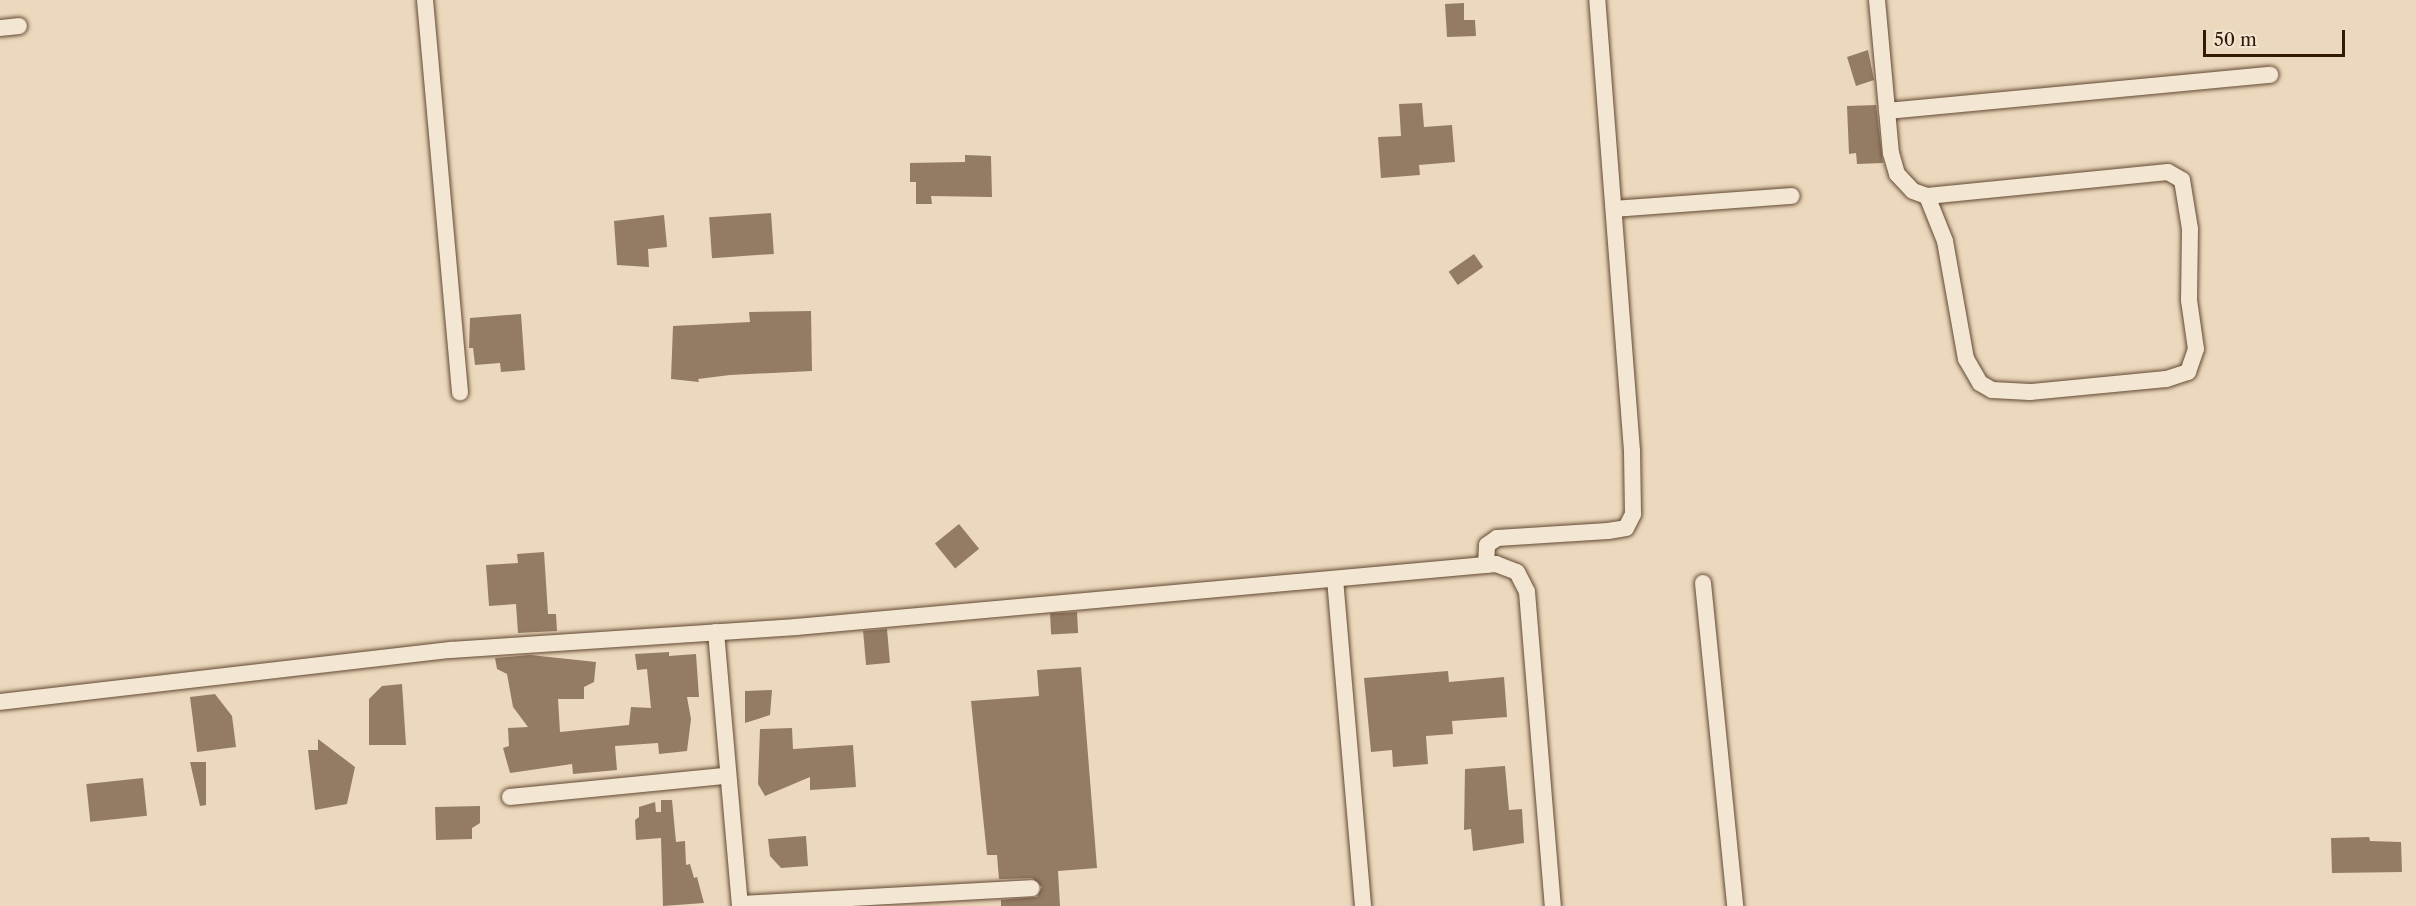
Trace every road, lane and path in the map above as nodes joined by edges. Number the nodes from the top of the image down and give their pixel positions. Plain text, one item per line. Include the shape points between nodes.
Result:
1 (425, 0) edge
2 (1597, 0) edge
3 (1877, 0) edge
4 (19, 26) dead end
5 (0, 28) edge
6 (2270, 75) dead end
7 (1887, 111) junction
8 (1792, 196) dead end
9 (1927, 196) junction
10 (1614, 209) junction
11 (460, 392) dead end
12 (1486, 565) junction
13 (1335, 579) junction
14 (1703, 583) dead end
15 (716, 632) junction
16 (0, 702) edge
17 (726, 776) junction
18 (510, 797) dead end
19 (1032, 888) dead end
20 (740, 905) edge
21 (1363, 906) edge
22 (1553, 906) edge
23 (1735, 906) edge

1 - 11 street
2 - 10 street
3 - 7 street
4 - 5 street
6 - 7 street
7 - 9 street via 1897,174 1903,185
8 - 10 street
9 - 9 street via 2176,174 2185,190 2190,229 2189,300 2196,349 2188,372 2166,379 2030,392 1992,390 1980,383 1966,359 1945,241
10 - 12 street via 1635,494 1633,514 1626,528 1497,538 1487,545
12 - 13 street
12 - 22 street via 1496,564 1517,572 1527,592
13 - 15 street
13 - 21 street
14 - 23 street
15 - 16 street via 451,650
15 - 17 street
17 - 18 street
17 - 20 street
19 - 20 street

